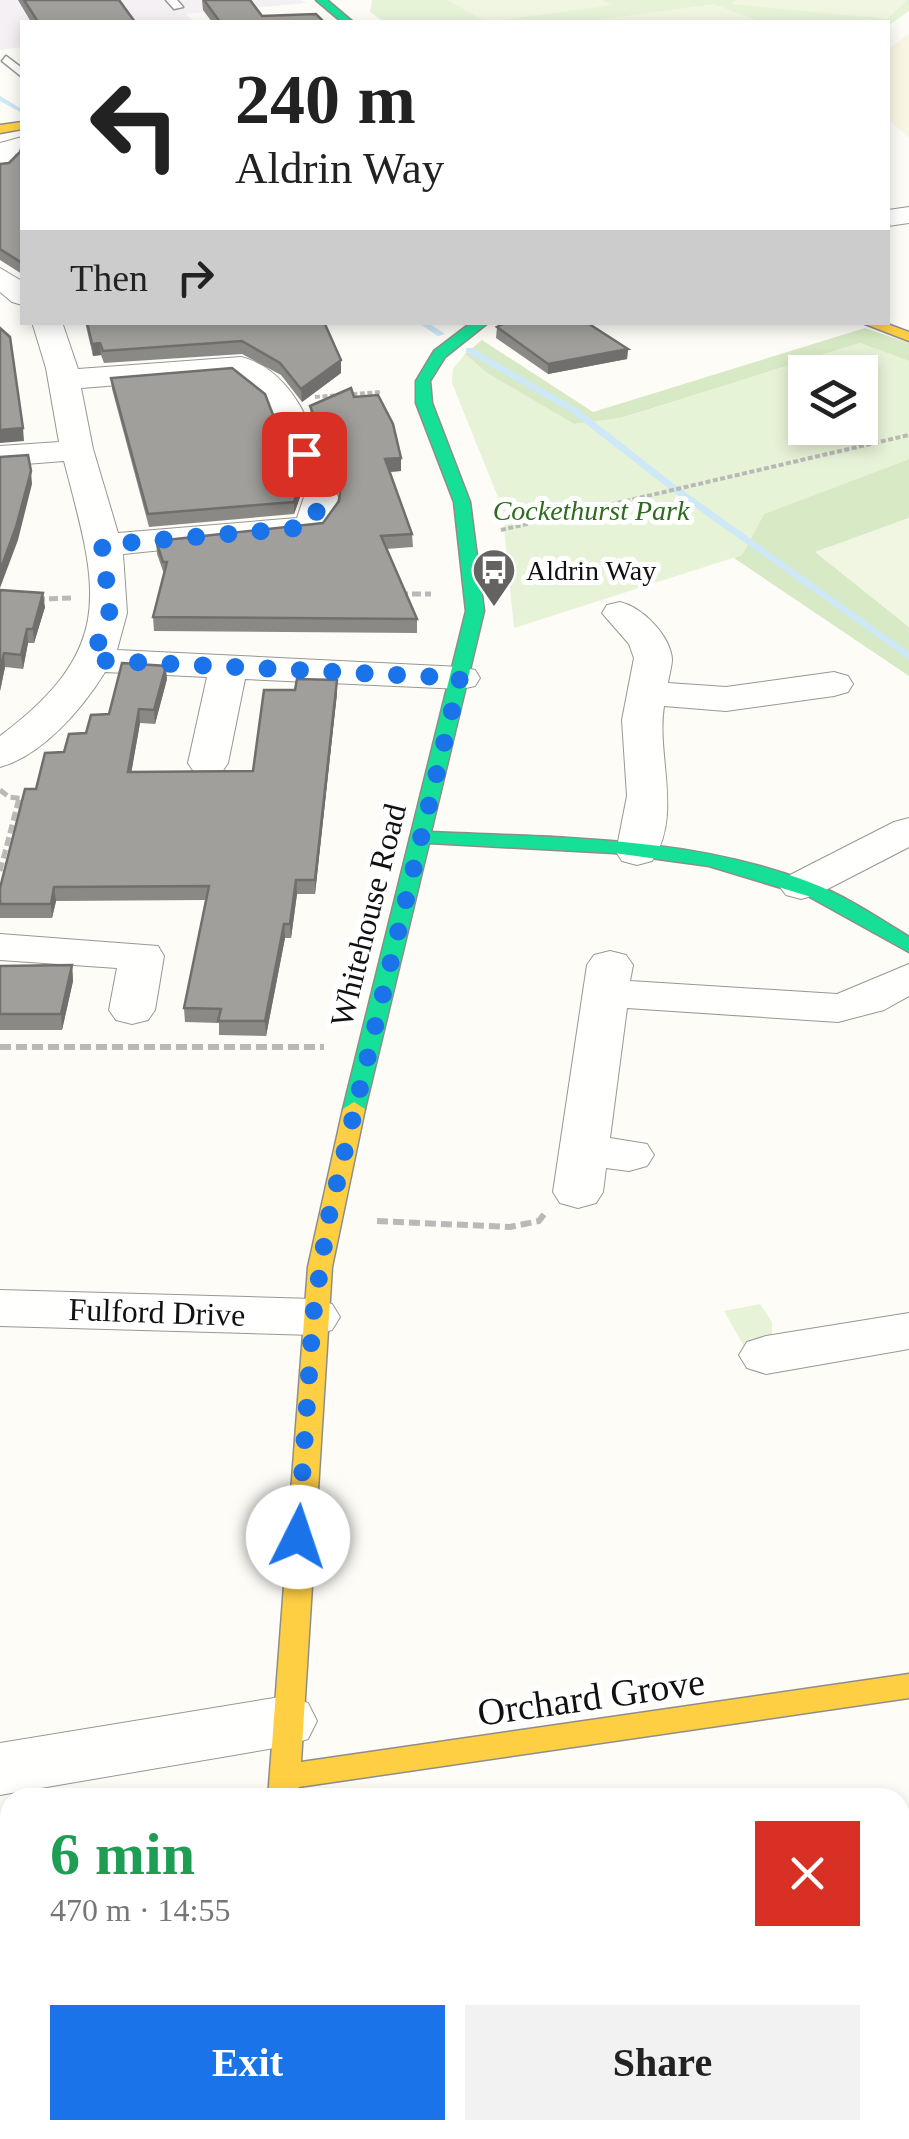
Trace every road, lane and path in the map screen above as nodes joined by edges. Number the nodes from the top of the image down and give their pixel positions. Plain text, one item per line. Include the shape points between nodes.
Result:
1 (321, 0) edge
2 (347, 20) edge
3 (6, 60) dead end
4 (20, 72) edge
5 (20, 145) edge
6 (0, 164) edge
7 (47, 325) edge
8 (478, 325) edge
9 (875, 325) edge
10 (909, 337) edge
11 (62, 380) junction
12 (381, 392) edge
13 (284, 400) junction
14 (909, 435) edge
15 (77, 450) junction
16 (0, 456) edge
17 (494, 531) dead end
18 (102, 545) junction
19 (392, 594) edge
20 (431, 594) dead end
21 (109, 598) junction
22 (20, 599) edge
23 (616, 624) dead end
24 (92, 660) junction
25 (228, 668) junction
26 (460, 678) junction
27 (834, 684) dead end
28 (647, 693) junction
29 (0, 755) edge
30 (208, 763) dead end
31 (0, 790) edge
32 (19, 798) junction
33 (33, 800) edge
34 (909, 831) edge
35 (0, 837) edge
36 (9, 837) junction
37 (421, 837) junction
38 (637, 852) junction
39 (0, 871) edge
40 (801, 886) junction
41 (909, 946) edge
42 (0, 947) edge
43 (909, 978) edge
44 (132, 1010) dead end
45 (0, 1047) edge
46 (367, 1049) junction
47 (597, 1166) joint
48 (328, 1220) junction
49 (0, 1308) edge
50 (313, 1316) junction
51 (909, 1331) edge
52 (785, 1341) dead end
53 (909, 1686) edge
54 (284, 1765) edge
55 (0, 1768) edge

1 - 2 street
3 - 4 lane
5 - 6 street via 5,149
7 - 11 street
8 - 26 street, Whitehouse Road via 438,355 422,389 473,544 475,611
9 - 10 street
11 - 13 street via 241,366
11 - 15 street
12 - 13 path
13 - 18 street via 322,497 308,527
14 - 17 path
15 - 16 street
15 - 18 street
18 - 21 street
19 - 20 path
21 - 22 path
21 - 24 street via 108,624
23 - 28 street via 652,648
24 - 25 street
24 - 29 street via 56,709
25 - 26 street
25 - 30 street
26 - 37 street, Whitehouse Road
27 - 28 street via 726,699
28 - 38 street via 642,720 648,796
31 - 32 path
32 - 33 path
32 - 36 path
34 - 40 street
35 - 36 path
36 - 39 path
37 - 38 street
37 - 46 street, Whitehouse Road
38 - 40 street via 714,862
40 - 41 street
42 - 44 street via 145,947
43 - 47 street via 838,1008 608,979
45 - 46 path
46 - 48 street, Whitehouse Road
47 - 48 path via 548,1192 538,1221 510,1228
48 - 50 street, Whitehouse Road
49 - 50 street, Fulford Drive
50 - 54 street, Whitehouse Road
51 - 52 street
53 - 54 street, Orchard Grove
54 - 55 street

